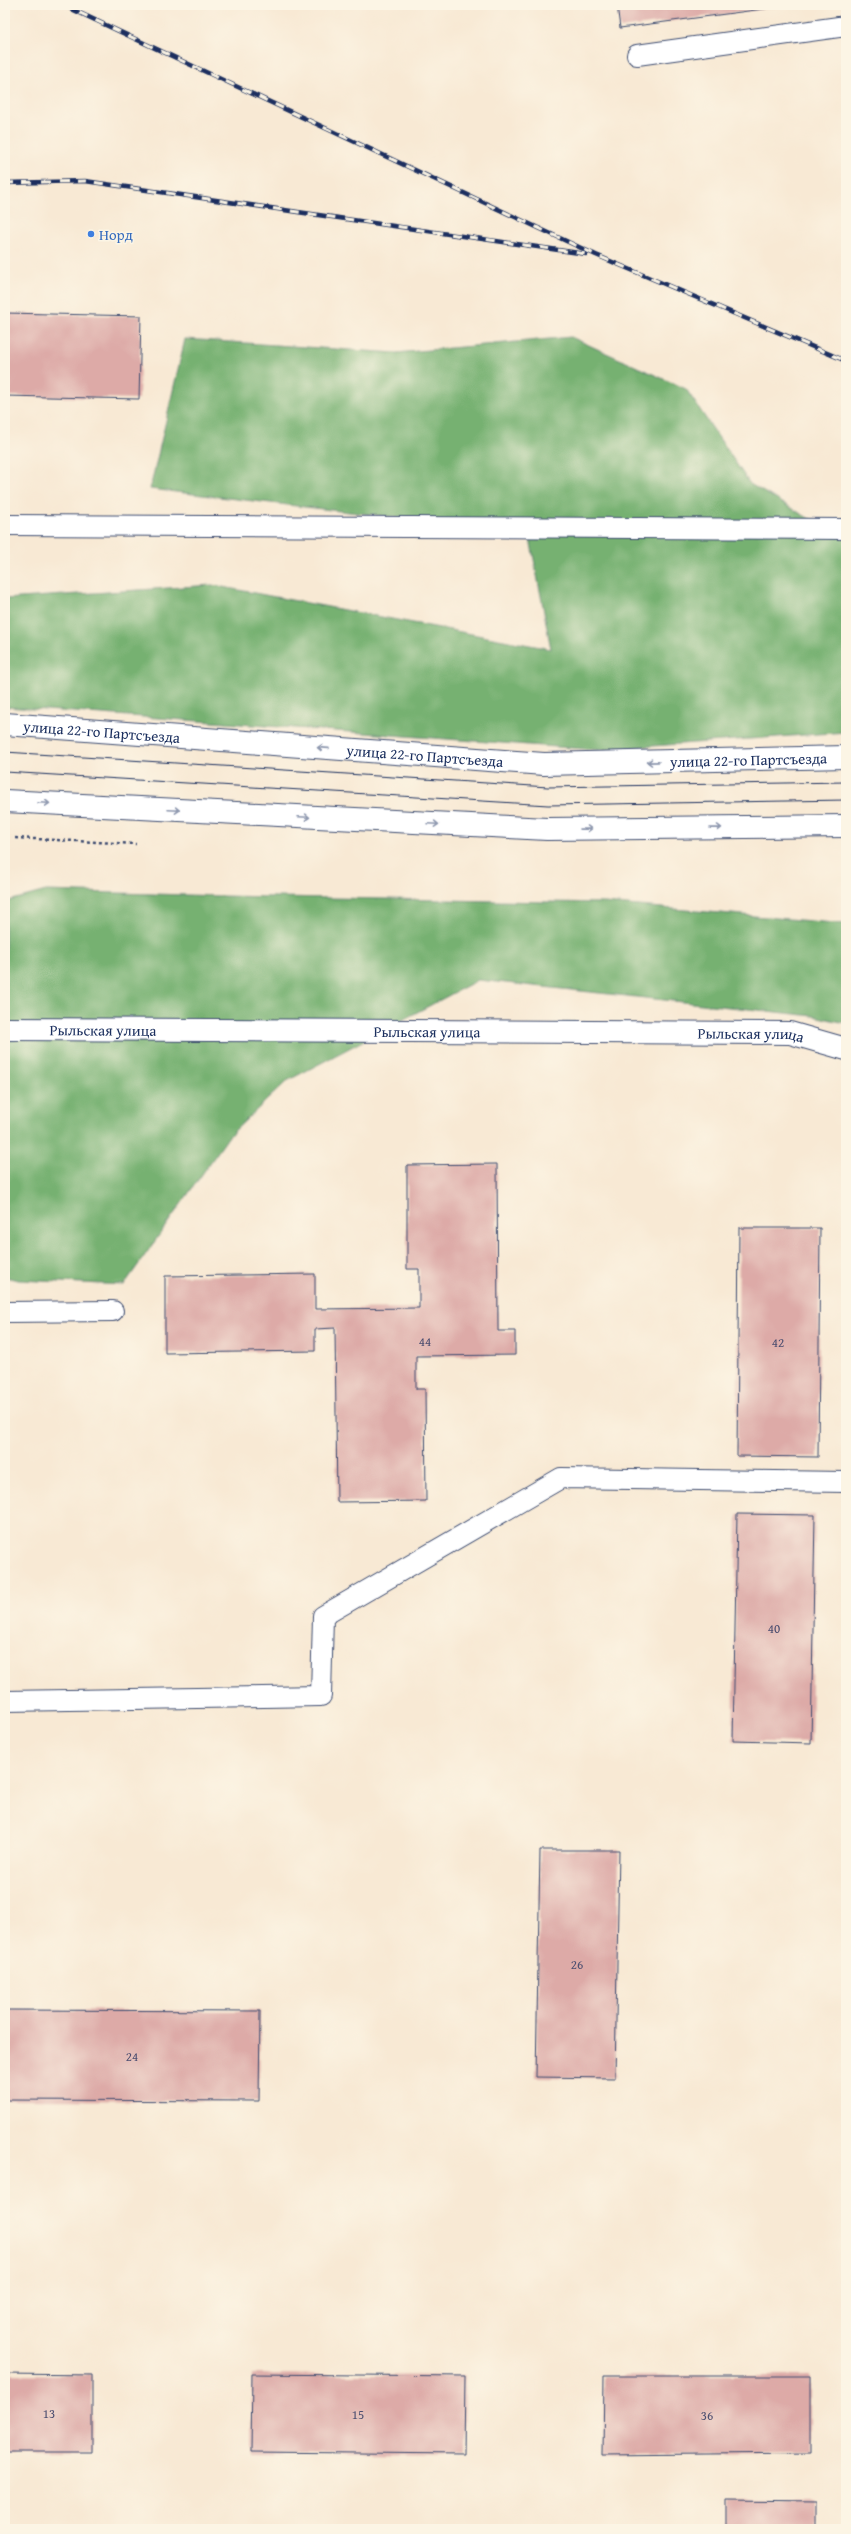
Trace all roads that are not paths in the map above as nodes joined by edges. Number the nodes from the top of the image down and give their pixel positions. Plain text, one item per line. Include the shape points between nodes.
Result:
1 (846, 26) edge
2 (637, 55) dead end
3 (5, 525) edge
4 (846, 529) edge
5 (5, 724) edge
6 (846, 757) edge
7 (5, 801) edge
8 (846, 826) edge
9 (5, 1028) edge
10 (846, 1049) edge
11 (113, 1311) dead end
12 (5, 1312) edge
13 (846, 1482) edge
14 (5, 1701) edge

1 - 2 lane
3 - 4 lane
6 -> 5 main road, улица 22-го Партсъезда via 544,764
7 -> 8 main road via 547,829
9 - 10 main road, Рыльская улица via 790,1033
11 - 12 lane
13 - 14 lane via 561,1478 323,1616 321,1696

